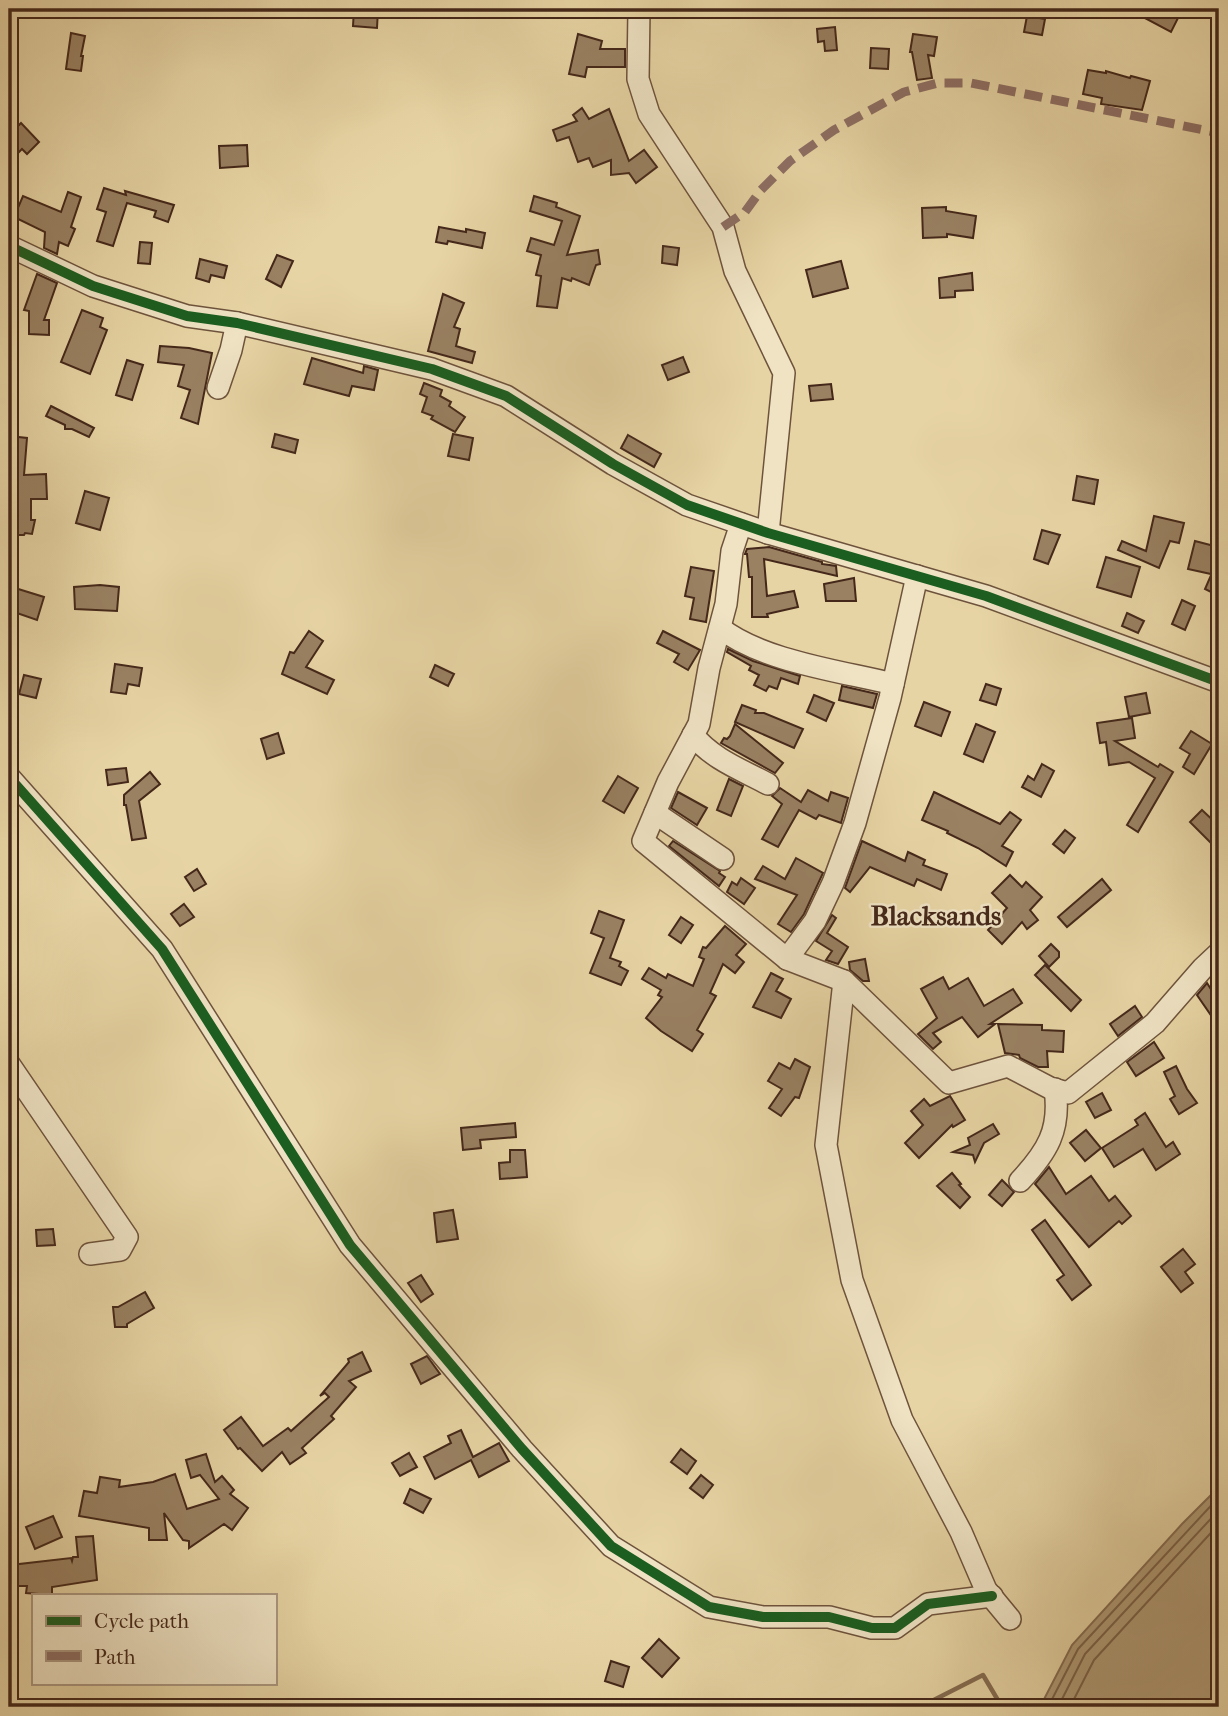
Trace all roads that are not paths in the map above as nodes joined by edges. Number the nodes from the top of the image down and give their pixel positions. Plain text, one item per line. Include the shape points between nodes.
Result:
1 (639, 9) edge
2 (9, 246) edge
3 (237, 323) junction
4 (218, 388) dead end
5 (741, 524) junction
6 (768, 533) junction
7 (917, 576) junction
8 (720, 628) junction
9 (1219, 682) edge
10 (892, 684) junction
11 (693, 735) junction
12 (9, 777) edge
13 (768, 784) dead end
14 (655, 813) junction
15 (723, 859) dead end
16 (1219, 953) edge
17 (787, 959) junction
18 (844, 981) junction
19 (9, 1064) edge
20 (1055, 1090) junction
21 (1020, 1181) dead end
22 (90, 1254) dead end
23 (992, 1597) junction
24 (1010, 1619) dead end

1 - 6 street via 638,79 649,114 723,227 735,271 784,373
2 - 3 street via 93,286 187,316
3 - 4 street
3 - 5 street via 432,369 506,396 687,505
5 - 6 street
5 - 8 street
6 - 7 street
7 - 9 street via 986,596
7 - 10 street
8 - 10 street via 758,650
8 - 11 street
10 - 17 street via 868,780 833,883 815,922
11 - 13 street via 722,760
11 - 14 street
12 - 23 street via 162,949 350,1245 522,1449 611,1546 709,1606 763,1618 829,1617 872,1628 895,1628 928,1604
14 - 15 street
14 - 17 street via 643,841
16 - 20 street via 1155,1023 1068,1093
17 - 18 street
18 - 20 street via 949,1083 1008,1066
18 - 23 street via 826,1145 852,1280 902,1420
19 - 22 street via 127,1237 120,1250
20 - 21 street via 1058,1111 1053,1135
23 - 24 street

